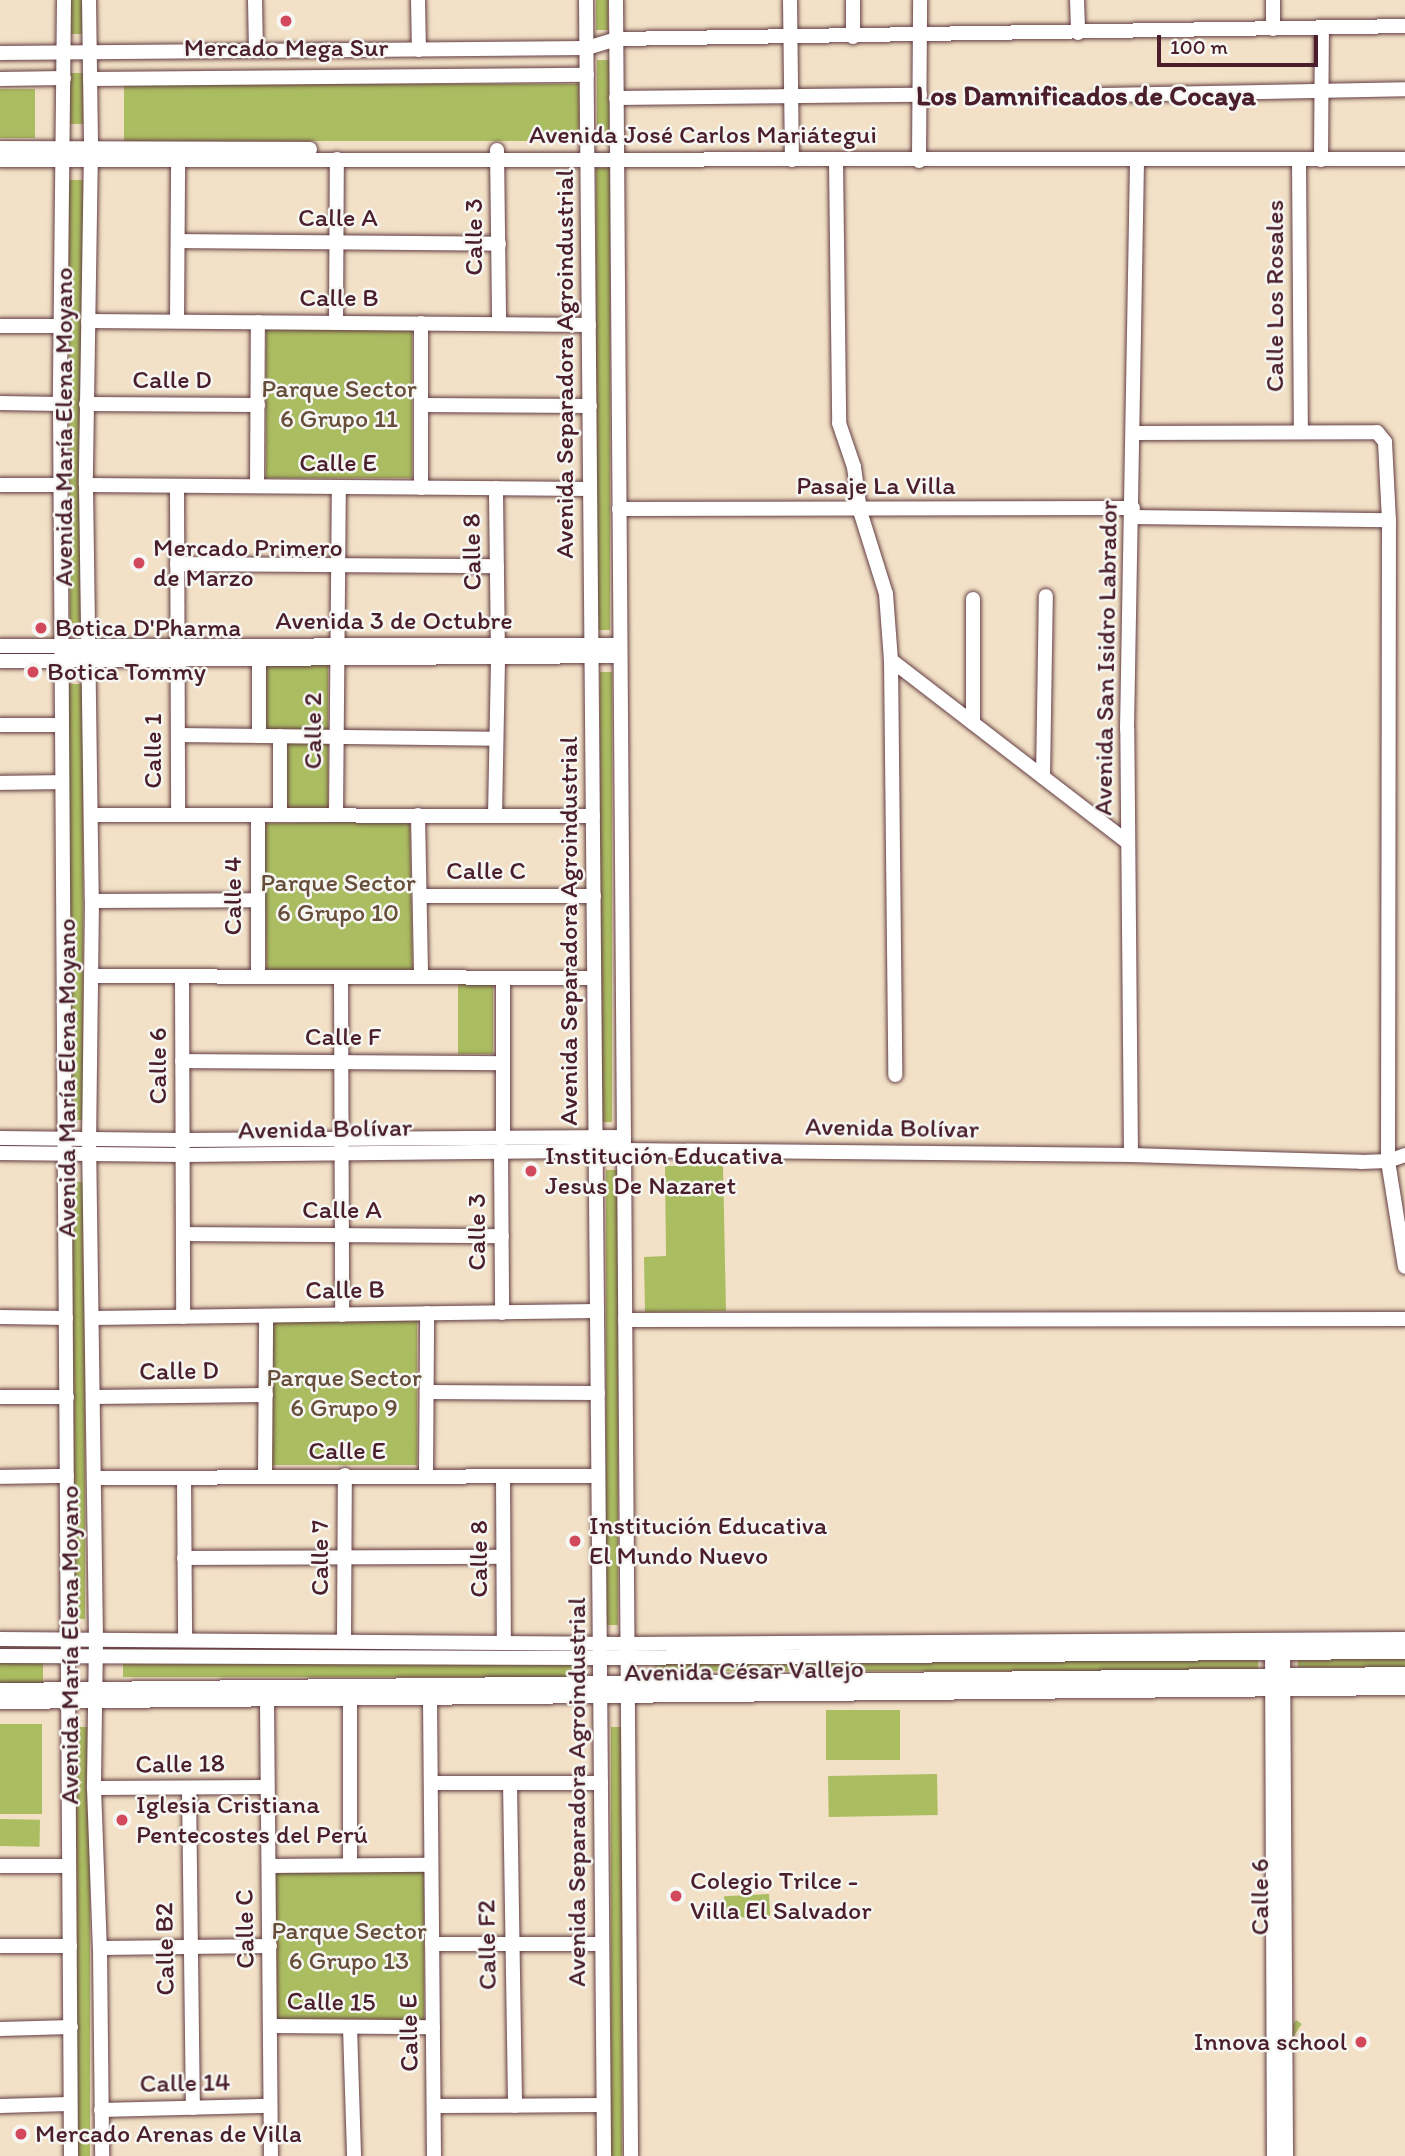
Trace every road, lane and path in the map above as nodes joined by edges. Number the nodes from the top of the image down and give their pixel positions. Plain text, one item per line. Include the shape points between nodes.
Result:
1 (64, 0) edge
2 (89, 0) edge
3 (255, 0) edge
4 (418, 0) edge
5 (586, 0) edge
6 (616, 0) edge
7 (790, 0) edge
8 (853, 0) edge
9 (920, 0) edge
10 (1077, 0) edge
11 (1273, 0) edge
12 (1405, 26) edge
13 (1322, 28) junction
14 (1273, 29) junction
15 (1078, 33) junction
16 (920, 36) junction
17 (853, 37) junction
18 (790, 38) junction
19 (617, 39) junction
20 (587, 48) junction
21 (419, 50) junction
22 (256, 51) junction
23 (89, 52) junction
24 (0, 53) edge
25 (65, 53) junction
26 (587, 75) junction
27 (64, 78) junction
28 (0, 79) edge
29 (90, 79) junction
30 (1324, 89) junction
31 (1405, 89) edge
32 (919, 95) junction
33 (1101, 95) dead end
34 (791, 96) junction
35 (616, 99) junction
36 (0, 148) edge
37 (63, 154) junction
38 (91, 154) junction
39 (498, 154) junction
40 (587, 154) junction
41 (617, 154) junction
42 (178, 159) junction
43 (337, 159) junction
44 (1405, 159) edge
45 (0, 160) edge
46 (792, 160) junction
47 (836, 160) junction
48 (1299, 160) junction
49 (1321, 160) junction
50 (919, 161) junction
51 (1137, 161) junction
52 (178, 241) junction
53 (336, 243) junction
54 (499, 244) junction
55 (88, 321) junction
56 (177, 321) junction
57 (258, 322) junction
58 (336, 323) junction
59 (421, 323) junction
60 (499, 324) junction
61 (589, 325) junction
62 (0, 326) edge
63 (60, 326) junction
64 (0, 403) edge
65 (60, 404) junction
66 (86, 404) junction
67 (258, 405) junction
68 (421, 405) junction
69 (590, 406) junction
70 (1301, 432) junction
71 (1133, 433) junction
72 (0, 485) edge
73 (60, 485) junction
74 (86, 485) junction
75 (177, 486) junction
76 (257, 486) junction
77 (339, 487) junction
78 (421, 488) junction
79 (496, 488) junction
80 (590, 489) junction
81 (619, 509) junction
82 (860, 511) junction
83 (1133, 513) junction
84 (1389, 520) junction
85 (177, 564) junction
86 (339, 565) junction
87 (497, 566) junction
88 (1046, 596) dead end
89 (974, 599) dead end
90 (0, 646) edge
91 (620, 650) junction
92 (498, 651) junction
93 (592, 651) junction
94 (89, 652) junction
95 (177, 652) junction
96 (61, 653) junction
97 (338, 653) junction
98 (259, 659) junction
99 (891, 660) junction
100 (0, 661) edge
101 (973, 723) junction
102 (0, 725) edge
103 (61, 725) junction
104 (178, 735) junction
105 (259, 736) junction
106 (279, 736) junction
107 (337, 737) junction
108 (494, 738) junction
109 (1043, 777) junction
110 (61, 782) junction
111 (0, 783) edge
112 (91, 815) junction
113 (178, 815) junction
114 (258, 815) junction
115 (280, 815) junction
116 (336, 815) junction
117 (418, 816) junction
118 (495, 816) junction
119 (593, 816) junction
120 (1127, 842) junction
121 (420, 896) junction
122 (594, 896) junction
123 (258, 900) junction
124 (92, 901) junction
125 (92, 976) junction
126 (182, 976) junction
127 (258, 976) junction
128 (341, 977) junction
129 (421, 977) junction
130 (503, 978) junction
131 (594, 978) junction
132 (182, 1061) junction
133 (341, 1062) junction
134 (503, 1063) junction
135 (895, 1075) dead end
136 (62, 1137) junction
137 (0, 1138) edge
138 (89, 1138) junction
139 (502, 1143) junction
140 (596, 1143) junction
141 (624, 1143) junction
142 (341, 1146) junction
143 (183, 1147) junction
144 (0, 1153) edge
145 (63, 1153) junction
146 (90, 1153) junction
147 (1131, 1155) junction
148 (1405, 1155) edge
149 (1388, 1161) junction
150 (183, 1234) junction
151 (342, 1235) junction
152 (502, 1236) junction
153 (1405, 1268) edge
154 (597, 1311) junction
155 (502, 1312) junction
156 (427, 1314) junction
157 (342, 1315) junction
158 (266, 1316) junction
159 (0, 1317) edge
160 (183, 1317) junction
161 (66, 1318) junction
162 (93, 1318) junction
163 (1405, 1319) edge
164 (625, 1320) junction
165 (426, 1392) junction
166 (598, 1393) junction
167 (266, 1395) junction
168 (0, 1397) edge
169 (67, 1397) junction
170 (93, 1397) junction
171 (345, 1475) junction
172 (68, 1476) junction
173 (426, 1476) junction
174 (503, 1476) junction
175 (598, 1476) junction
176 (0, 1477) edge
177 (265, 1477) junction
178 (95, 1478) junction
179 (184, 1479) junction
180 (344, 1556) junction
181 (503, 1556) junction
182 (184, 1558) junction
183 (68, 1638) junction
184 (96, 1638) junction
185 (0, 1639) edge
186 (186, 1639) junction
187 (1405, 1639) edge
188 (344, 1640) junction
189 (504, 1642) junction
190 (1278, 1645) junction
191 (600, 1651) junction
192 (628, 1651) junction
193 (1405, 1652) edge
194 (0, 1656) edge
195 (69, 1656) junction
196 (96, 1657) junction
197 (1405, 1674) edge
198 (1278, 1682) junction
199 (1405, 1688) edge
200 (0, 1690) edge
201 (601, 1691) junction
202 (628, 1691) junction
203 (95, 1695) junction
204 (69, 1696) junction
205 (430, 1699) junction
206 (267, 1701) junction
207 (350, 1701) junction
208 (0, 1702) edge
209 (431, 1783) junction
210 (510, 1783) junction
211 (601, 1783) junction
212 (267, 1787) junction
213 (94, 1788) junction
214 (189, 1789) junction
215 (350, 1865) junction
216 (431, 1865) junction
217 (0, 1866) edge
218 (69, 1866) junction
219 (269, 1866) junction
220 (432, 1944) junction
221 (511, 1944) junction
222 (602, 1944) junction
223 (0, 1946) edge
224 (70, 1946) junction
225 (270, 1946) junction
226 (189, 1947) junction
227 (100, 1948) junction
228 (271, 2026) junction
229 (71, 2027) junction
230 (350, 2027) junction
231 (433, 2027) junction
232 (0, 2029) edge
233 (69, 2104) junction
234 (603, 2105) junction
235 (0, 2106) edge
236 (270, 2106) junction
237 (434, 2106) junction
238 (515, 2106) junction
239 (1280, 2106) junction
240 (193, 2108) junction
241 (101, 2110) junction
242 (71, 2156) edge
243 (102, 2156) edge
244 (271, 2156) edge
245 (354, 2156) edge
246 (434, 2156) edge
247 (604, 2156) edge
248 (631, 2156) edge
249 (1274, 2156) edge
250 (1286, 2156) edge

1 - 25 street, Avenida María Elena Moyano
2 - 23 street, Avenida María Elena Moyano
3 - 22 street
4 - 21 street
5 - 20 street, Avenida Separadora Agroindustrial
6 - 19 street, Avenida Separadora Agroindustrial
7 - 18 street
8 - 17 street
9 - 16 street
10 - 15 street
11 - 14 street
12 - 13 street
13 - 14 street
13 - 30 street
14 - 15 street
15 - 16 street
16 - 17 street
16 - 32 street
17 - 18 street
18 - 19 street
18 - 34 street
19 - 20 street
19 - 35 street, Avenida Separadora Agroindustrial
20 - 21 street
20 - 26 street, Avenida Separadora Agroindustrial
21 - 22 street
22 - 23 street
23 - 25 street
23 - 29 street, Avenida María Elena Moyano
24 - 25 street
25 - 27 street, Avenida María Elena Moyano
26 - 29 street
26 - 40 street, Avenida Separadora Agroindustrial
27 - 28 street
27 - 37 street, Avenida María Elena Moyano
29 - 38 street, Avenida María Elena Moyano
30 - 31 street
30 - 33 street
30 - 49 street
32 - 34 street
32 - 50 street
34 - 35 street
34 - 46 street
35 - 41 street, Avenida Separadora Agroindustrial
36 - 37 street, Avenida José Carlos Mariátegui
37 - 38 street, Avenida José Carlos Mariátegui
37 - 45 street, Avenida José Carlos Mariátegui
37 - 63 street, Avenida María Elena Moyano
38 - 39 street, Avenida José Carlos Mariátegui
38 - 42 street, Avenida José Carlos Mariátegui
38 - 55 street, Avenida María Elena Moyano
39 - 40 street, Avenida José Carlos Mariátegui
39 - 43 street, Avenida José Carlos Mariátegui
39 - 54 street, Calle 3
40 - 41 street, Avenida José Carlos Mariátegui
40 - 61 street, Avenida Separadora Agroindustrial
41 - 46 street, Avenida José Carlos Mariátegui
41 - 81 street, Avenida Separadora Agroindustrial
42 - 43 street, Avenida José Carlos Mariátegui
42 - 52 street
43 - 53 street
44 - 49 street, Avenida José Carlos Mariátegui
46 - 47 street, Avenida José Carlos Mariátegui
47 - 50 street, Avenida José Carlos Mariátegui
47 - 82 street via 839,423 854,467
48 - 49 street, Avenida José Carlos Mariátegui
48 - 51 street, Avenida José Carlos Mariátegui
48 - 70 street, Calle Los Rosales
50 - 51 street, Avenida José Carlos Mariátegui
51 - 71 street, Avenida San Isidro Labrador
52 - 53 street, Calle A
52 - 56 street
53 - 54 street, Calle A
53 - 58 street
54 - 60 street, Calle 3
55 - 56 street, Calle B
55 - 66 street, Avenida María Elena Moyano
56 - 57 street, Calle B
57 - 58 street, Calle B
57 - 67 street
58 - 59 street, Calle B
59 - 60 street, Calle B
59 - 68 street
60 - 61 street, Calle B
61 - 69 street, Avenida Separadora Agroindustrial
62 - 63 street
63 - 65 street, Avenida María Elena Moyano
64 - 65 street
65 - 73 street, Avenida María Elena Moyano
66 - 67 street, Calle D
66 - 74 street, Avenida María Elena Moyano
67 - 76 street
68 - 69 street
68 - 78 street
69 - 80 street, Avenida Separadora Agroindustrial
70 - 71 street
70 - 84 street via 1377,432 1385,442
71 - 83 street, Avenida San Isidro Labrador
72 - 73 street
73 - 96 street, Avenida María Elena Moyano
74 - 75 street, Calle E
74 - 94 street, Avenida María Elena Moyano
75 - 76 street, Calle E
75 - 85 street
76 - 77 street, Calle E
77 - 78 street, Calle E
77 - 86 street
78 - 79 street, Calle E
79 - 80 street, Calle E
79 - 87 street, Calle 8
80 - 93 street, Avenida Separadora Agroindustrial
81 - 82 street, Pasaje La Villa
81 - 91 street, Avenida Separadora Agroindustrial
82 - 83 street, Pasaje La Villa
82 - 99 street via 886,594
83 - 84 street, Pasaje La Villa
83 - 120 street, Avenida San Isidro Labrador
84 - 149 street
85 - 86 street
85 - 95 street
86 - 87 street
86 - 97 street
87 - 92 street, Calle 8
88 - 109 street
89 - 101 street
90 - 96 street, Avenida 3 de Octubre
91 - 93 street, Avenida 3 de Octubre
91 - 141 street, Avenida Separadora Agroindustrial
92 - 93 street, Avenida 3 de Octubre
92 - 97 street, Avenida 3 de Octubre
92 - 108 street
93 - 119 street, Avenida Separadora Agroindustrial
94 - 95 street, Avenida 3 de Octubre
94 - 96 street, Avenida 3 de Octubre
94 - 112 street, Avenida María Elena Moyano
95 - 97 street, Avenida 3 de Octubre
95 - 98 street, Avenida 3 de Octubre
95 - 104 street, Calle 1
96 - 100 street, Avenida 3 de Octubre
96 - 103 street, Avenida María Elena Moyano
97 - 98 street, Avenida 3 de Octubre
97 - 107 street, Calle 2
98 - 105 street, Calle 2
99 - 101 street
99 - 135 street
101 - 109 street
102 - 103 street
103 - 110 street, Avenida María Elena Moyano
104 - 105 street
104 - 113 street, Calle 1
105 - 106 street
106 - 107 street
106 - 115 street, Calle 2
107 - 108 street
107 - 116 street, Calle 2
108 - 118 street
109 - 120 street
110 - 111 street
110 - 136 street, Avenida María Elena Moyano
112 - 113 street
112 - 124 street, Avenida María Elena Moyano
113 - 114 street
114 - 115 street
114 - 123 street, Calle 4
115 - 116 street
116 - 117 street
117 - 118 street
117 - 121 street
118 - 119 street
119 - 122 street, Avenida Separadora Agroindustrial
120 - 147 street, Avenida San Isidro Labrador
121 - 122 street, Calle C
121 - 129 street
122 - 131 street, Avenida Separadora Agroindustrial
123 - 124 street
123 - 127 street, Calle 4
124 - 125 street, Avenida María Elena Moyano
125 - 126 street
125 - 138 street, Avenida María Elena Moyano
126 - 127 street
126 - 132 street, Calle 6
127 - 128 street
128 - 129 street
128 - 133 street
129 - 130 street
130 - 131 street
130 - 134 street
131 - 140 street, Avenida Separadora Agroindustrial
132 - 133 street, Calle F
132 - 143 street, Calle 6
133 - 134 street, Calle F
133 - 142 street
134 - 139 street
136 - 137 street, Avenida Bolívar
136 - 138 street, Avenida Bolívar
136 - 145 street, Avenida María Elena Moyano
138 - 143 street, Avenida Bolívar
138 - 146 street, Avenida María Elena Moyano
139 - 140 street, Avenida Bolívar
139 - 142 street, Avenida Bolívar
139 - 152 street, Calle 3
140 - 141 street, Avenida Bolívar
140 - 154 street, Avenida Separadora Agroindustrial
141 - 147 street, Avenida Bolívar
141 - 164 street, Avenida Separadora Agroindustrial
142 - 143 street, Avenida Bolívar
142 - 151 street
143 - 146 street, Avenida Bolívar
143 - 150 street
144 - 145 street, Avenida Bolívar
145 - 146 street, Avenida Bolívar
145 - 161 street, Avenida María Elena Moyano
146 - 162 street, Avenida María Elena Moyano
147 - 149 street, Avenida Bolívar
148 - 149 street, Avenida Bolívar
149 - 153 street
150 - 151 street, Calle A
150 - 160 street
151 - 152 street, Calle A
151 - 157 street
152 - 155 street, Calle 3
154 - 155 street, Calle B
154 - 166 street, Avenida Separadora Agroindustrial
155 - 156 street, Calle B
156 - 157 street, Calle B
156 - 165 street
157 - 158 street, Calle B
158 - 160 street, Calle B
158 - 167 street
159 - 161 street
160 - 162 street, Calle B
161 - 169 street, Avenida María Elena Moyano
162 - 170 street, Avenida María Elena Moyano
163 - 164 street
164 - 192 street, Avenida Separadora Agroindustrial
165 - 166 street
165 - 173 street
166 - 175 street, Avenida Separadora Agroindustrial
167 - 170 street, Calle D
167 - 177 street
168 - 169 street
169 - 172 street, Avenida María Elena Moyano
170 - 178 street, Avenida María Elena Moyano
171 - 173 street, Calle E
171 - 177 street, Calle E
171 - 180 street, Calle 7
172 - 176 street
172 - 183 street, Avenida María Elena Moyano
173 - 174 street, Calle E
174 - 175 street, Calle E
174 - 181 street, Calle 8
175 - 191 street, Avenida Separadora Agroindustrial
177 - 179 street, Calle E
178 - 179 street, Calle E
178 - 184 street, Avenida María Elena Moyano
179 - 182 street
180 - 181 street
180 - 182 street
180 - 188 street, Calle 7
181 - 189 street, Calle 8
182 - 186 street
183 - 184 street, Avenida César Vallejo
183 - 185 street, Avenida César Vallejo
183 - 195 street, Avenida María Elena Moyano
184 - 186 street, Avenida César Vallejo
184 - 196 street, Avenida María Elena Moyano
186 - 188 street, Avenida César Vallejo
187 - 190 street, Avenida César Vallejo
188 - 189 street, Avenida César Vallejo
189 - 191 street, Avenida César Vallejo
190 - 192 street, Avenida César Vallejo
190 - 193 street, Avenida César Vallejo
190 - 198 street, Calle 6
191 - 192 street, Avenida César Vallejo
191 - 196 street, Avenida César Vallejo
191 - 201 street, Avenida Separadora Agroindustrial
192 - 202 street, Avenida Separadora Agroindustrial
194 - 195 street, Avenida César Vallejo
195 - 196 street, Avenida César Vallejo
195 - 204 street, Avenida María Elena Moyano
196 - 203 street, Avenida María Elena Moyano
197 - 198 street, Avenida César Vallejo
198 - 199 street, Avenida César Vallejo
198 - 202 street, Avenida César Vallejo
198 - 239 street, Calle 6
200 - 204 street, Avenida César Vallejo
201 - 202 street, Avenida César Vallejo
201 - 203 street, Avenida César Vallejo
201 - 205 street, Avenida César Vallejo
201 - 211 street, Avenida Separadora Agroindustrial
202 - 248 street, Avenida Separadora Agroindustrial
203 - 204 street, Avenida César Vallejo
203 - 206 street, Avenida César Vallejo
203 - 213 street, Avenida María Elena Moyano
204 - 208 street, Avenida César Vallejo
204 - 218 street, Avenida María Elena Moyano
205 - 207 street, Avenida César Vallejo
205 - 209 street, Calle E
206 - 207 street, Avenida César Vallejo
206 - 212 street, Calle C
207 - 215 street
209 - 210 street
209 - 216 street, Calle E
210 - 211 street
210 - 221 street, Calle F2
211 - 222 street, Avenida Separadora Agroindustrial
212 - 214 street, Calle 18
212 - 219 street, Calle C
213 - 214 street, Calle 18
213 - 227 street, Avenida María Elena Moyano
214 - 226 street, Calle B2
215 - 216 street
215 - 219 street
216 - 220 street, Calle E
217 - 218 street
218 - 224 street, Avenida María Elena Moyano
219 - 225 street, Calle C
220 - 221 street
220 - 231 street, Calle E
221 - 222 street
221 - 238 street, Calle F2
222 - 234 street, Avenida Separadora Agroindustrial
223 - 224 street
224 - 229 street, Avenida María Elena Moyano
225 - 226 street
225 - 228 street, Calle C
226 - 227 street
226 - 240 street, Calle B2
227 - 241 street, Avenida María Elena Moyano
228 - 230 street, Calle 15
228 - 236 street, Calle C
229 - 232 street
229 - 233 street, Avenida María Elena Moyano
230 - 231 street, Calle 15
230 - 245 street
231 - 237 street, Calle E
233 - 235 street
233 - 242 street, Avenida María Elena Moyano
234 - 238 street
234 - 247 street, Avenida Separadora Agroindustrial
236 - 240 street, Calle 14
236 - 244 street, Calle C
237 - 238 street
237 - 246 street, Calle E
239 - 249 street, Calle 6
239 - 250 street, Calle 6
240 - 241 street, Calle 14
241 - 243 street, Avenida María Elena Moyano

